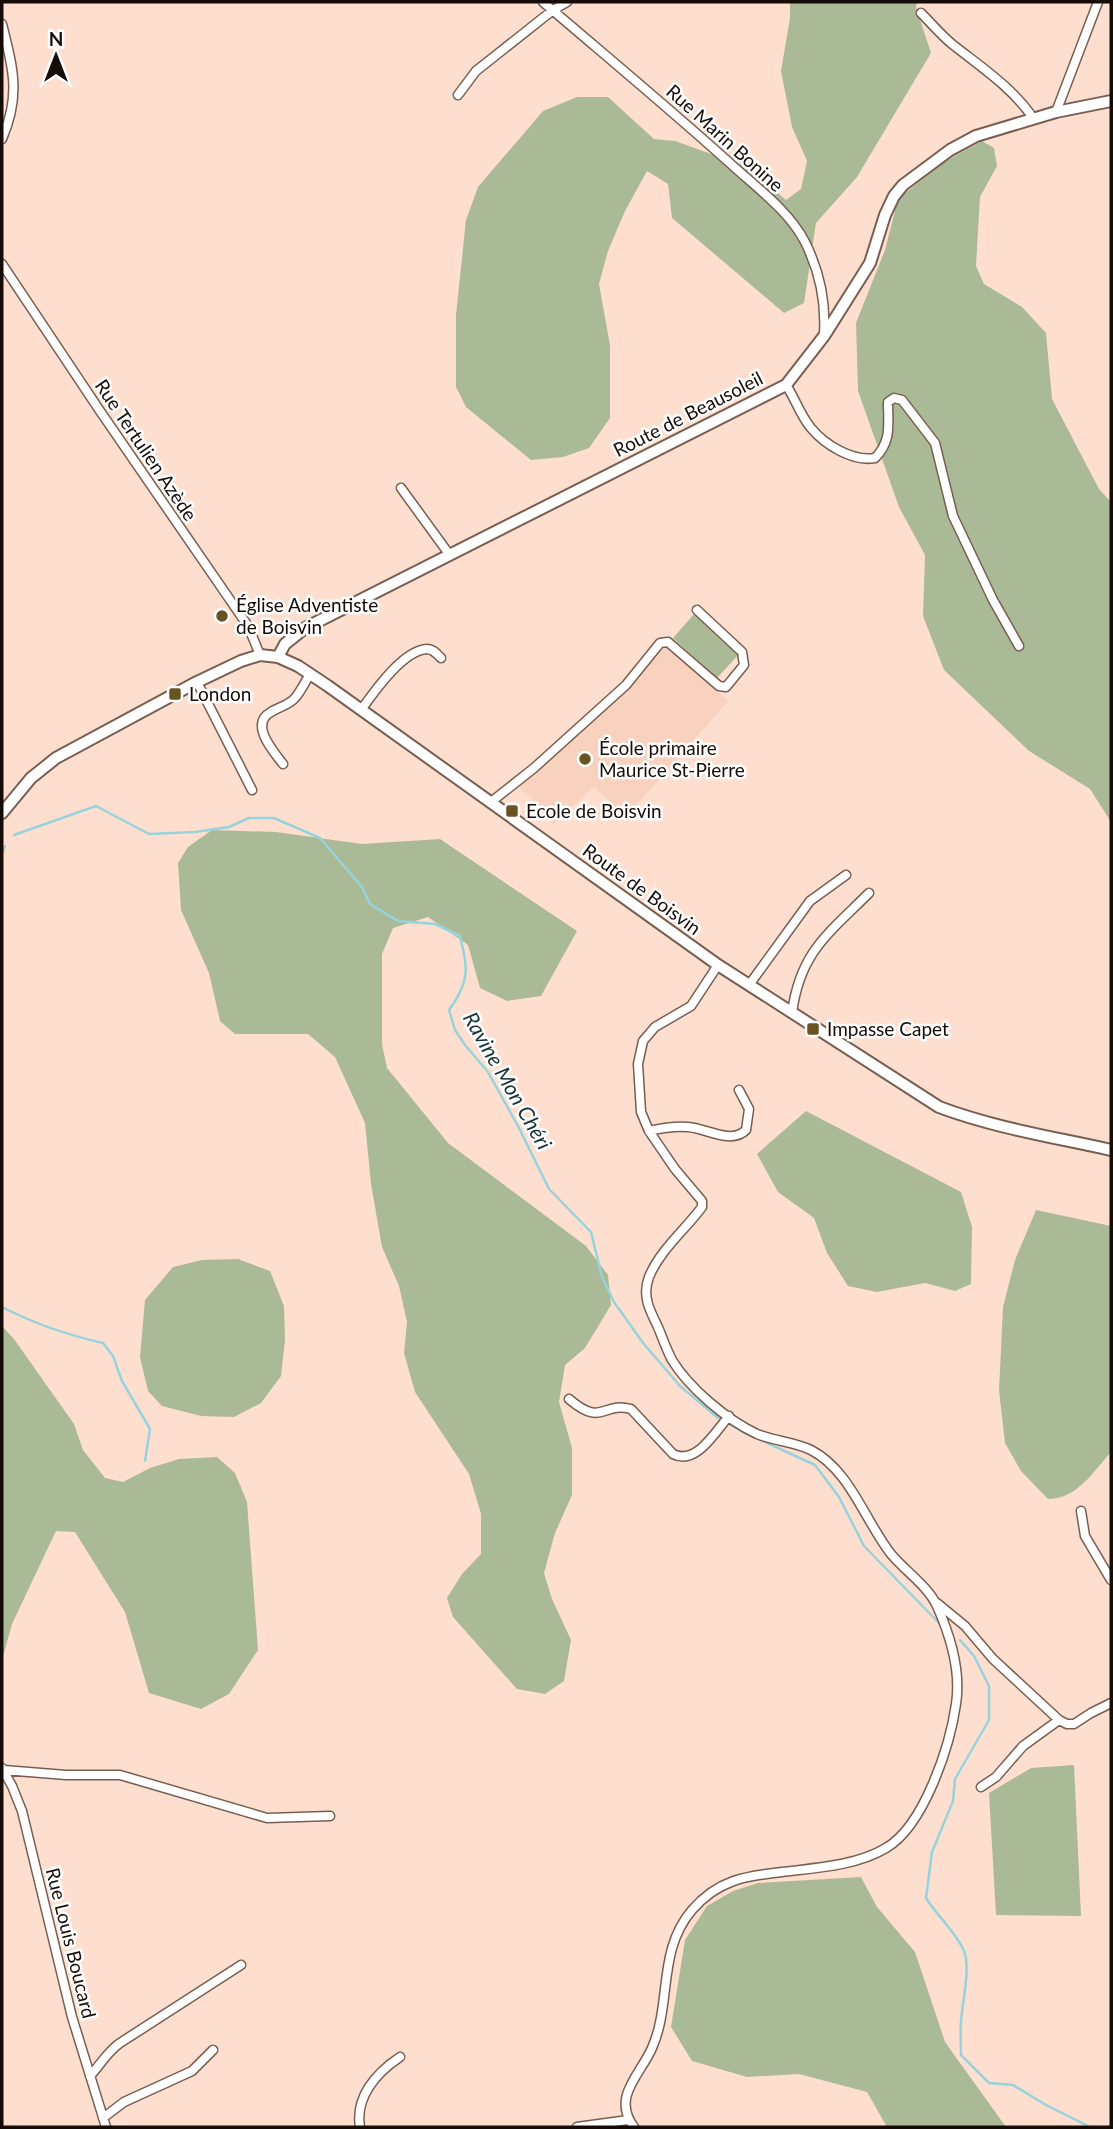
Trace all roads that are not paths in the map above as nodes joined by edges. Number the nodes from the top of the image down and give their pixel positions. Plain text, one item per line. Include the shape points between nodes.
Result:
1 (543, 2) edge
2 (567, 2) edge
3 (1098, 2) edge
4 (553, 10) junction
5 (921, 13) dead end
6 (2, 24) edge
7 (458, 95) dead end
8 (1111, 101) edge
9 (1056, 111) junction
10 (1033, 118) junction
11 (2, 139) edge
12 (2, 264) edge
13 (824, 336) junction
14 (786, 385) junction
15 (401, 488) dead end
16 (449, 554) junction
17 (697, 610) dead end
18 (1019, 646) dead end
19 (260, 655) junction
20 (278, 657) junction
21 (441, 658) dead end
22 (310, 674) junction
23 (197, 682) junction
24 (361, 710) junction
25 (283, 764) dead end
26 (252, 790) dead end
27 (491, 802) junction
28 (2, 813) edge
29 (846, 875) dead end
30 (869, 893) dead end
31 (718, 965) junction
32 (749, 985) junction
33 (792, 1013) junction
34 (738, 1090) dead end
35 (649, 1131) junction
36 (1111, 1150) edge
37 (569, 1399) dead end
38 (729, 1416) junction
39 (1081, 1511) dead end
40 (1111, 1580) edge
41 (935, 1602) junction
42 (1111, 1703) edge
43 (1059, 1720) junction
44 (3, 1769) edge
45 (981, 1787) dead end
46 (330, 1816) dead end
47 (242, 1965) dead end
48 (213, 2050) dead end
49 (400, 2057) dead end
50 (90, 2077) junction
51 (104, 2123) edge
52 (631, 2124) edge
53 (360, 2127) edge
54 (577, 2127) edge

1 - 4 street, Rue Marin Bonine
2 - 4 street
3 - 9 street
4 - 7 street via 476,71
4 - 13 street, Rue Marin Bonine via 784,213 804,241 819,279
5 - 10 street via 1022,102
6 - 11 street via 15,93
8 - 9 main road, Route de Beausoleil
9 - 10 main road, Route de Beausoleil
10 - 13 main road, Route de Beausoleil via 976,136 903,185 894,196 870,263
12 - 19 street, Rue Tertulien Azède via 248,626
13 - 14 main road, Route de Beausoleil
14 - 16 main road, Route de Beausoleil
14 - 18 street via 817,433 859,458 881,452 889,431 888,402 902,400 935,443 953,516
15 - 16 street
16 - 20 main road, Route de Beausoleil via 305,628
17 - 27 street via 742,652 744,665 726,687 719,686 668,642 660,643 626,685
19 - 20 main road, Route de Boisvin
19 - 23 main road, Route de Boisvin
20 - 22 main road, Route de Boisvin
21 - 24 street via 425,649 399,664
22 - 24 main road, Route de Boisvin
22 - 25 street via 295,698 269,713 263,723 265,738
23 - 26 street
23 - 28 main road, Route de Boisvin via 57,758 31,778
24 - 27 main road, Route de Boisvin
27 - 31 main road, Route de Boisvin
29 - 32 street via 810,901
30 - 33 street via 812,951
31 - 32 main road, Route de Boisvin
31 - 35 street via 691,1006 655,1027 643,1041 638,1064 641,1112
32 - 33 main road, Route de Boisvin
33 - 36 main road, Route de Boisvin via 939,1107 1008,1129
34 - 35 street via 749,1109 746,1130 740,1136 676,1126
35 - 38 street via 700,1196 702,1207 658,1259 648,1279 648,1304 673,1360 695,1389
37 - 38 street via 588,1412 631,1409 682,1458 700,1449
38 - 41 street via 757,1433 810,1450 832,1465 890,1553
39 - 40 street via 1085,1536
41 - 43 street
41 - 52 street via 953,1653 957,1702 931,1790 911,1825 871,1855 726,1883 692,1910 674,1938 652,2048 631,2081 626,2102
42 - 43 street via 1074,1724
43 - 45 street via 1023,1746
44 - 46 street via 120,1775 267,1818
44 - 50 street, Rue Louis Boucard via 22,1811
47 - 50 street via 106,2053
48 - 51 street via 188,2074 124,2102
49 - 53 street via 381,2071 360,2102
50 - 51 street, Rue Louis Boucard
52 - 54 street

